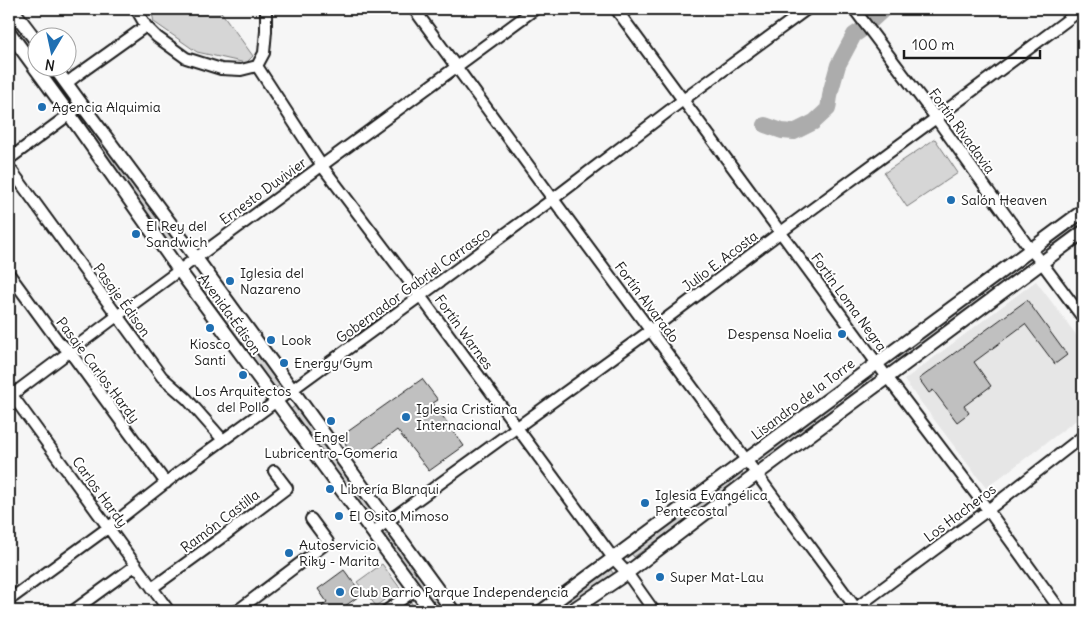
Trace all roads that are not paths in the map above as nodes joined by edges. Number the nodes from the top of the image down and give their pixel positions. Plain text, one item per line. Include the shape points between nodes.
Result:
1 (12, 9) edge
2 (136, 9) edge
3 (266, 9) edge
4 (414, 9) edge
5 (535, 9) edge
6 (616, 9) edge
7 (807, 9) edge
8 (854, 9) edge
9 (1082, 9) edge
10 (146, 26) junction
11 (28, 30) edge
12 (9, 32) edge
13 (257, 66) junction
14 (457, 67) junction
15 (63, 78) edge
16 (67, 84) junction
17 (683, 100) junction
18 (82, 105) junction
19 (69, 114) junction
20 (936, 118) junction
21 (9, 159) edge
22 (322, 166) junction
23 (9, 167) edge
24 (553, 199) junction
25 (1083, 211) edge
26 (781, 232) junction
27 (1083, 232) edge
28 (1030, 249) junction
29 (196, 258) junction
30 (1042, 263) junction
31 (179, 270) junction
32 (9, 274) edge
33 (421, 297) junction
34 (117, 316) junction
35 (1083, 318) edge
36 (651, 330) junction
37 (70, 352) junction
38 (877, 363) junction
39 (887, 377) junction
40 (292, 391) junction
41 (10, 394) edge
42 (277, 401) junction
43 (516, 428) junction
44 (1083, 436) edge
45 (223, 440) junction
46 (747, 460) junction
47 (274, 471) dead end
48 (757, 474) junction
49 (166, 483) junction
50 (988, 510) junction
51 (311, 520) dead end
52 (388, 522) junction
53 (109, 527) junction
54 (373, 532) junction
55 (613, 558) junction
56 (136, 565) junction
57 (627, 573) junction
58 (152, 588) junction
59 (415, 590) junction
60 (9, 600) edge
61 (855, 610) edge
62 (73, 611) edge
63 (169, 611) edge
64 (237, 611) edge
65 (386, 611) edge
66 (431, 611) edge
67 (453, 611) edge
68 (542, 611) edge
69 (571, 611) edge
70 (654, 611) edge
71 (1061, 611) edge

1 - 11 main road
2 - 10 street
3 - 13 street via 264,53
4 - 14 street, Fortín Alvarado
5 - 14 street, Ernesto Duvivier
6 - 17 street, Fortín Loma Negra
7 - 17 street, Gobernador Gabriel Carrasco
8 - 20 street, Fortín Rivadavia
9 - 20 street, Julio E. Acosta
10 - 13 street via 186,58 221,69 241,70
10 - 16 street
12 - 19 main road, Avenida Édison
13 - 22 street, Fortín Warnes
14 - 22 street, Ernesto Duvivier
14 - 24 street, Fortín Alvarado
15 - 16 main road, Avenida Édison
16 - 18 main road, Avenida Édison
17 - 24 street, Gobernador Gabriel Carrasco
17 - 26 street, Fortín Loma Negra
18 - 19 street
18 - 29 main road, Avenida Édison
19 - 21 street
19 - 31 main road, Avenida Édison
20 - 26 street, Julio E. Acosta
20 - 28 street, Fortín Rivadavia
22 - 29 street, Ernesto Duvivier
22 - 33 street, Fortín Warnes
23 - 34 street, Pasaje Édison
24 - 33 street, Gobernador Gabriel Carrasco
24 - 36 street, Fortín Alvarado
25 - 28 main road, Lisandro de la Torre
26 - 36 street, Julio E. Acosta
26 - 38 street, Fortín Loma Negra
27 - 30 main road
28 - 30 street, Fortín Rivadavia
28 - 38 main road, Lisandro de la Torre
29 - 31 street, Ernesto Duvivier
29 - 40 main road, Avenida Édison
30 - 35 street, Fortín Rivadavia
30 - 39 main road
31 - 34 street, Ernesto Duvivier
31 - 42 main road, Avenida Édison
32 - 37 street, Pasaje Carlos Hardy via 58,341
33 - 40 street, Gobernador Gabriel Carrasco
33 - 43 street, Fortín Warnes
34 - 37 street, Ernesto Duvivier
34 - 45 street, Pasaje Édison via 162,377 187,399
36 - 43 street, Julio E. Acosta
36 - 46 street, Fortín Alvarado
37 - 41 street, Ernesto Duvivier
37 - 49 street, Pasaje Carlos Hardy
38 - 39 street, Fortín Loma Negra
38 - 46 main road, Lisandro de la Torre
39 - 48 main road
39 - 50 street, Fortín Loma Negra
40 - 42 street, Gobernador Gabriel Carrasco
40 - 52 main road, Avenida Édison
41 - 53 street, Carlos Hardy
42 - 45 street, Gobernador Gabriel Carrasco
42 - 54 main road, Avenida Édison
43 - 52 street, Julio E. Acosta
43 - 55 street, Fortín Warnes
44 - 50 street, Los Hacheros
45 - 49 street, Gobernador Gabriel Carrasco
46 - 48 street, Fortín Alvarado
46 - 55 main road, Lisandro de la Torre
47 - 58 street, Ramón Castilla via 286,488
48 - 57 main road
48 - 61 street, Fortín Alvarado
49 - 53 street, Gobernador Gabriel Carrasco
50 - 61 street, Los Hacheros
50 - 71 street, Fortín Loma Negra
51 - 64 street via 328,542
52 - 54 street, Julio E. Acosta
52 - 67 main road, Avenida Édison
53 - 56 street, Carlos Hardy
53 - 60 street, Gobernador Gabriel Carrasco
54 - 59 main road, Avenida Édison
55 - 57 street, Fortín Warnes
55 - 68 main road, Lisandro de la Torre
56 - 58 street, Carlos Hardy
56 - 62 street
57 - 69 main road
57 - 70 street, Fortín Warnes
58 - 63 street, Carlos Hardy
59 - 65 street
59 - 66 main road, Avenida Édison

